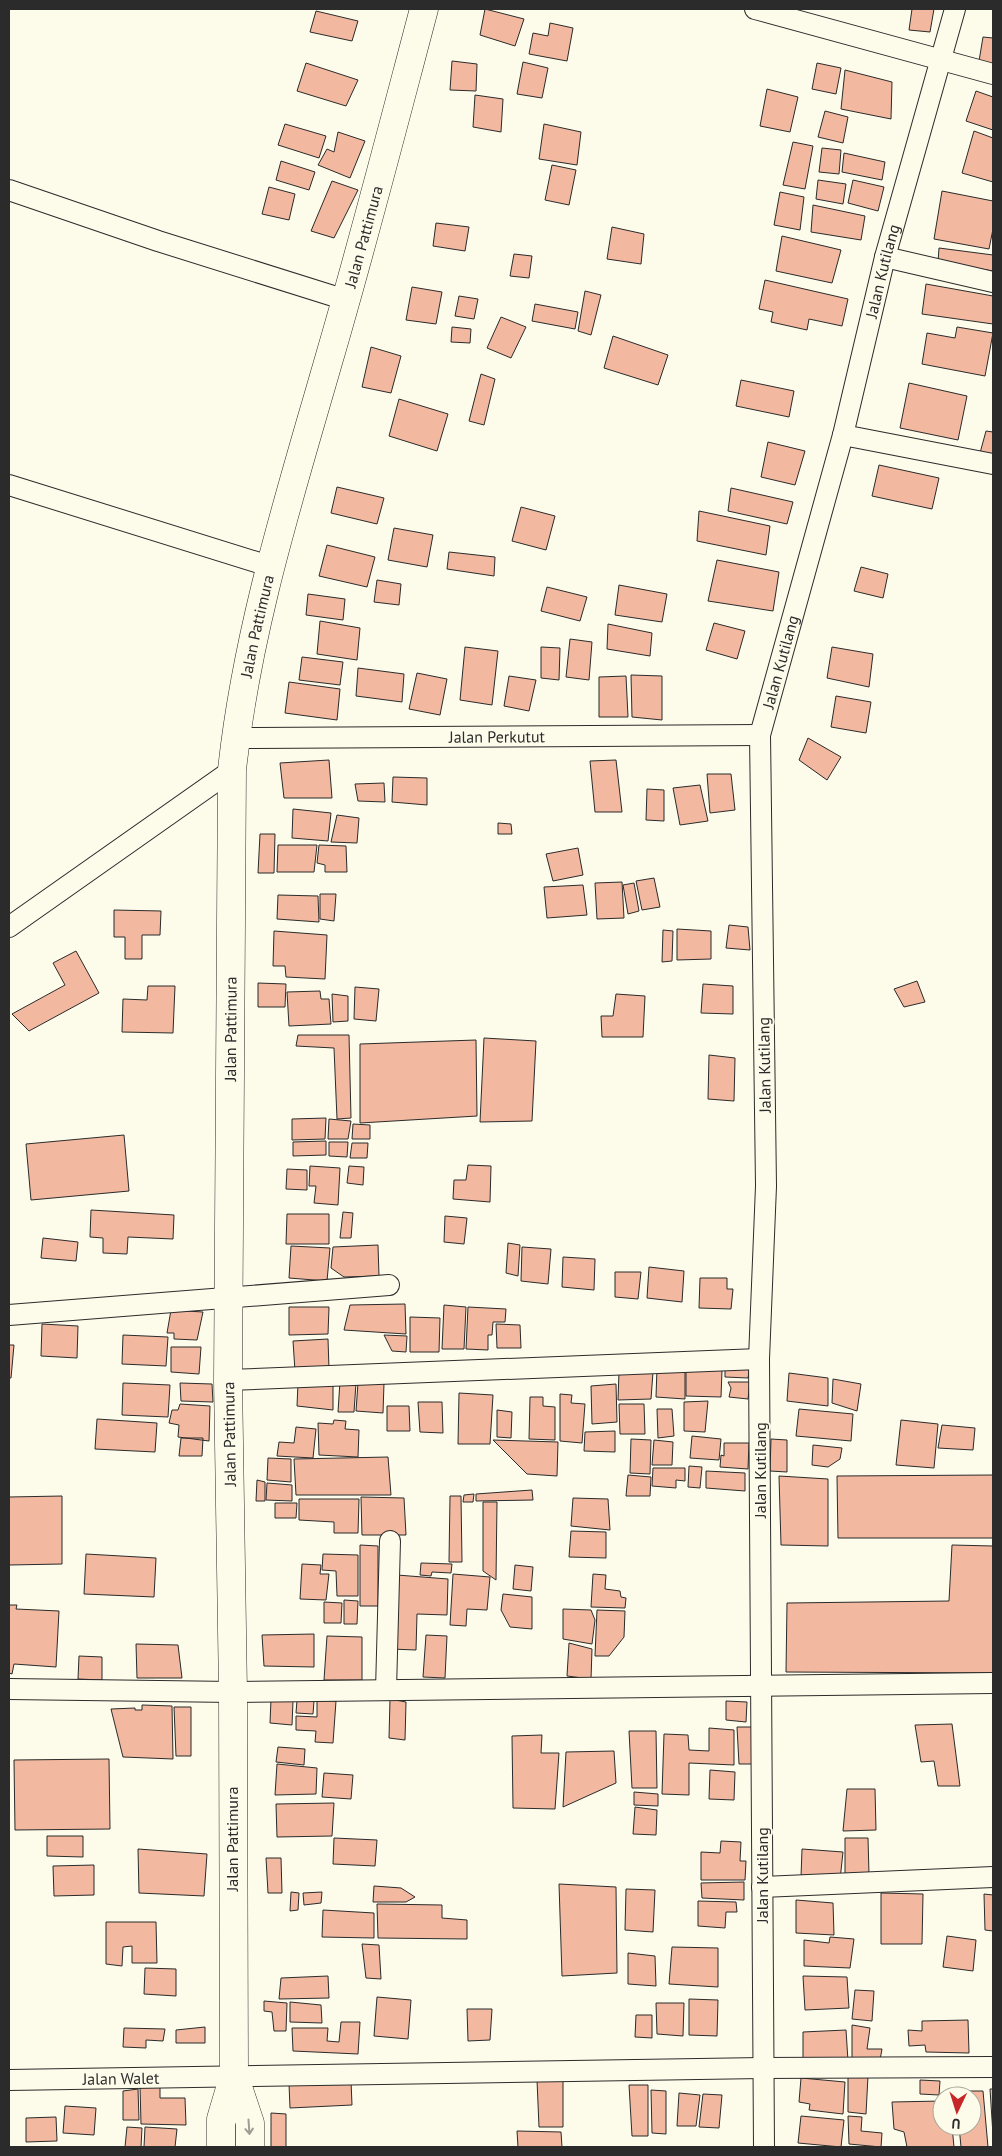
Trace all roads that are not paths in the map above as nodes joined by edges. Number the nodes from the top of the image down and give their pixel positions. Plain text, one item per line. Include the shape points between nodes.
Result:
1 (424, 9) edge
2 (755, 9) edge
3 (955, 9) edge
4 (942, 60) junction
5 (993, 74) edge
6 (9, 190) edge
7 (884, 257) junction
8 (993, 282) edge
9 (346, 300) junction
10 (843, 435) junction
11 (993, 464) edge
12 (9, 486) edge
13 (269, 566) junction
14 (760, 735) junction
15 (235, 738) junction
16 (232, 770) junction
17 (10, 923) edge
18 (389, 1285) dead end
19 (229, 1298) junction
20 (9, 1315) edge
21 (759, 1359) junction
22 (228, 1380) junction
23 (390, 1541) dead end
24 (993, 1683) edge
25 (761, 1684) junction
26 (9, 1689) edge
27 (386, 1690) junction
28 (233, 1692) junction
29 (993, 1877) edge
30 (762, 1887) junction
31 (993, 2067) edge
32 (762, 2068) junction
33 (234, 2075) junction
34 (9, 2080) edge
35 (221, 2147) edge
36 (250, 2147) edge
37 (764, 2147) edge

1 - 9 main road, Jalan Pattimura
2 - 4 street
3 - 4 street, Jalan Kutilang
4 - 5 street
4 - 7 street, Jalan Kutilang
6 - 9 street
7 - 8 street
7 - 10 street, Jalan Kutilang
9 - 13 main road, Jalan Pattimura
10 - 11 street
10 - 14 street, Jalan Kutilang
12 - 13 street
13 - 15 main road, Jalan Pattimura via 242,687
14 - 15 street, Jalan Perkutut
14 - 21 street, Jalan Kutilang via 766,1186
15 - 16 main road, Jalan Pattimura
16 - 17 street
16 - 19 main road, Jalan Pattimura
18 - 19 street
19 - 20 street
19 - 22 main road, Jalan Pattimura
21 - 22 street
21 - 25 street, Jalan Kutilang
22 - 28 main road, Jalan Pattimura
23 - 27 street
24 - 25 street
25 - 27 street
25 - 30 street, Jalan Kutilang
26 - 28 street
27 - 28 street
28 - 33 main road, Jalan Pattimura
29 - 30 street
30 - 32 street, Jalan Kutilang
31 - 32 street, Jalan Walet
32 - 33 street, Jalan Walet
32 - 37 street, Jalan Kutilang
33 - 34 street, Jalan Walet
33 - 35 main road, Jalan Pattimura via 221,2119
33 -> 36 main road, Jalan Pattimura via 250,2123

